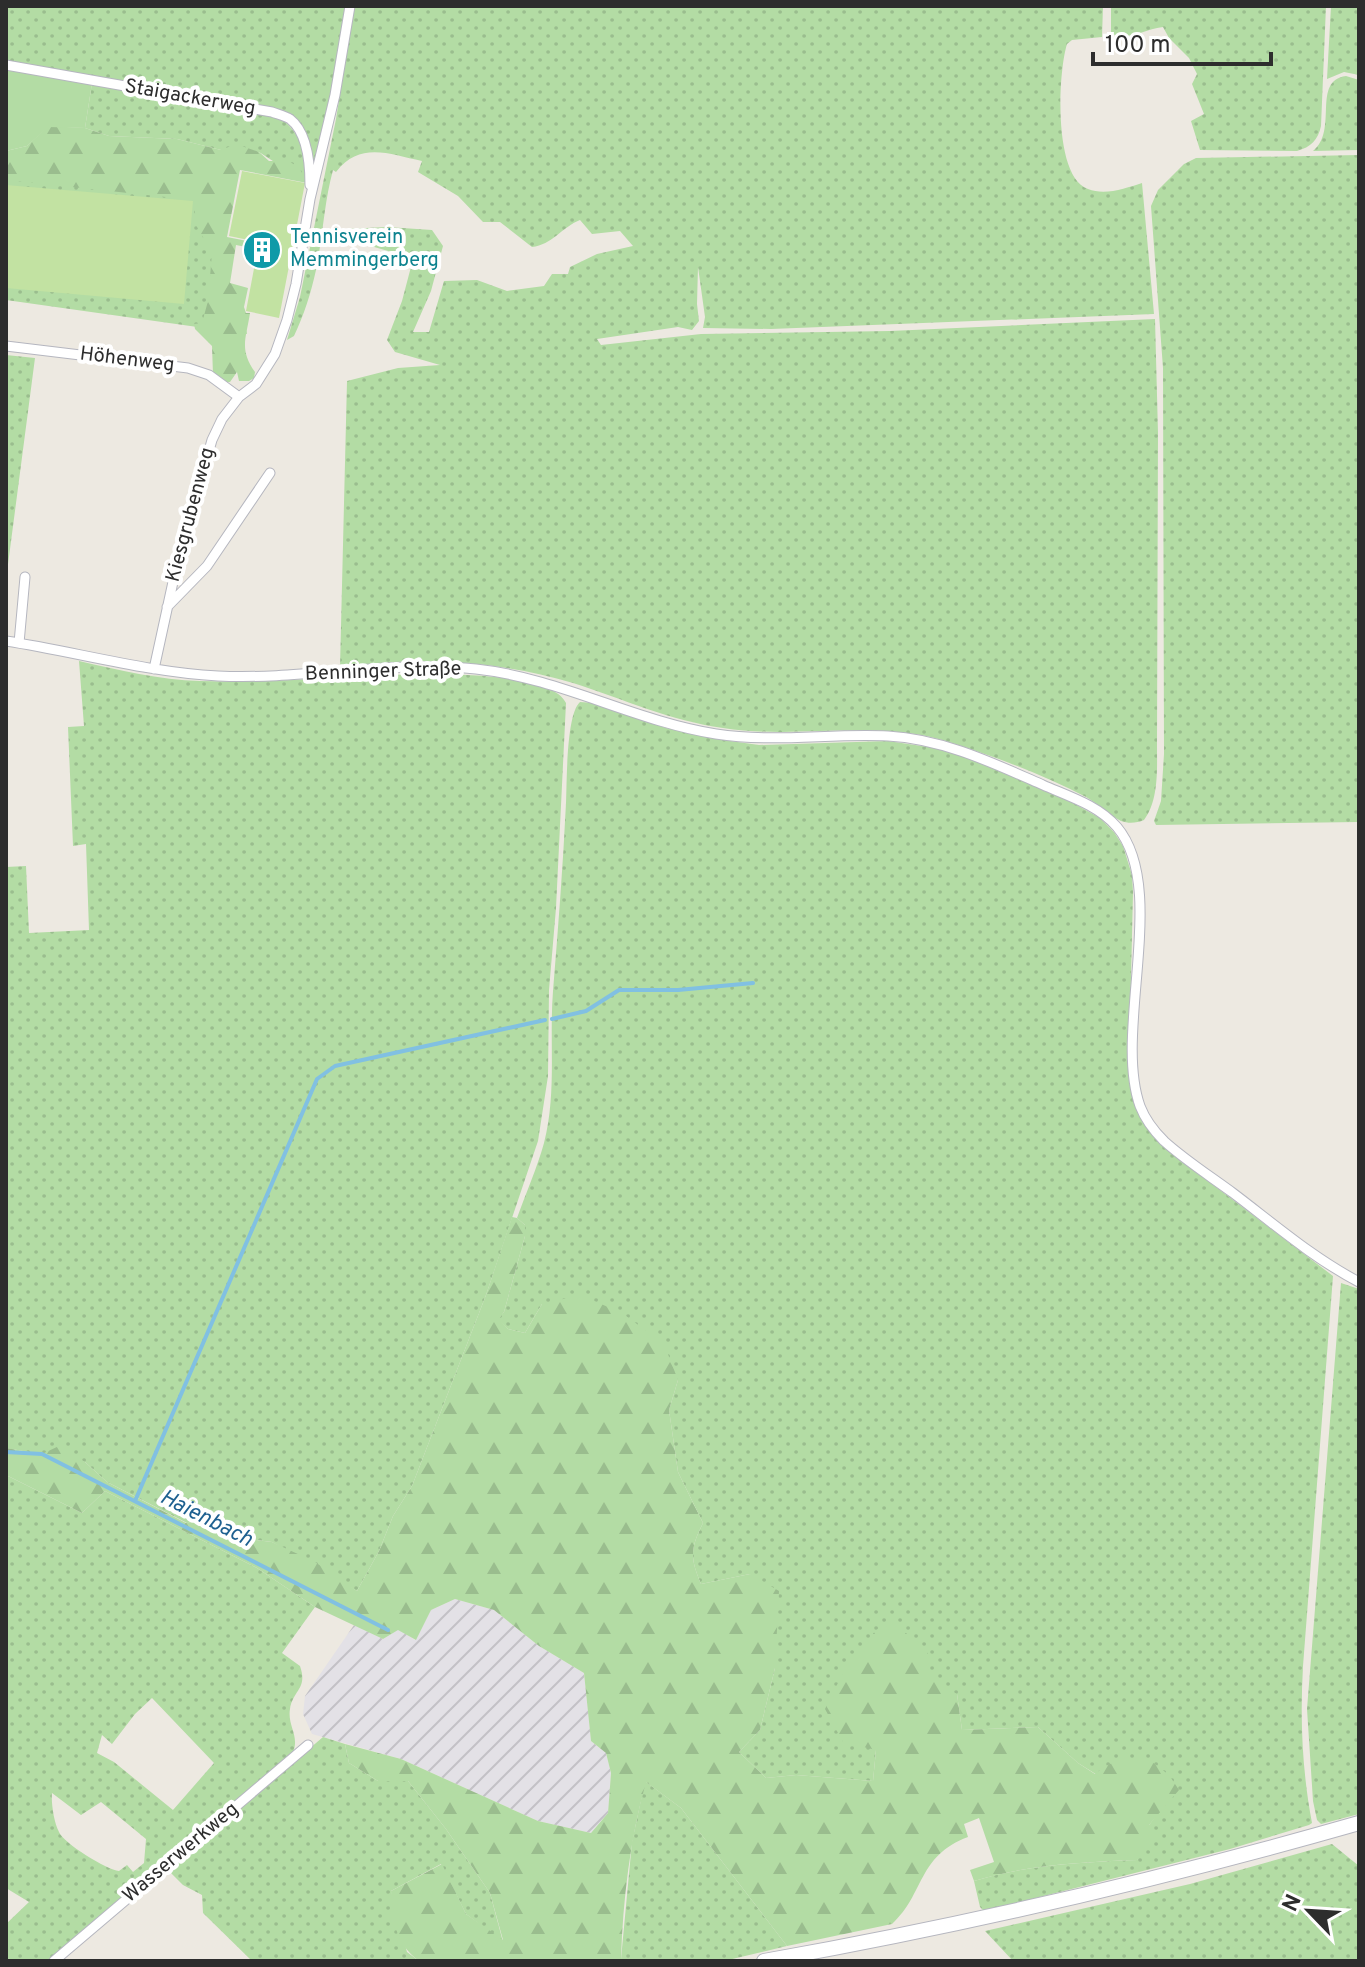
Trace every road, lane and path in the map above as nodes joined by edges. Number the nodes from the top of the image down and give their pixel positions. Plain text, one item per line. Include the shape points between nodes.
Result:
1 (350, 6) edge
2 (6, 65) edge
3 (310, 199) junction
4 (6, 346) edge
5 (239, 397) junction
6 (270, 473) dead end
7 (25, 577) dead end
8 (167, 607) junction
9 (6, 641) edge
10 (19, 643) junction
11 (154, 669) junction
12 (1359, 1282) edge
13 (308, 1745) dead end
14 (1359, 1823) edge
15 (54, 1961) edge
16 (764, 1961) edge

1 - 3 street, Kiesgrubenweg
2 - 3 street, Staigackerweg via 290,119 307,154
3 - 5 street, Kiesgrubenweg via 296,284 275,354 256,384
4 - 5 street, Höhenweg via 188,368 209,375
5 - 8 street, Kiesgrubenweg via 222,419 205,459
6 - 8 street via 207,566
7 - 10 street
8 - 11 street, Kiesgrubenweg
9 - 10 street, Benninger Straße
10 - 11 street, Benninger Straße
11 - 12 street, Benninger Straße via 262,677 424,666 475,669 546,682 711,733 776,739 910,738 961,751 1087,804 1118,828 1132,852 1137,881 1133,1068 1144,1114 1165,1142 1310,1252
13 - 15 street, Wasserwerkweg
14 - 16 main road via 1149,1881

